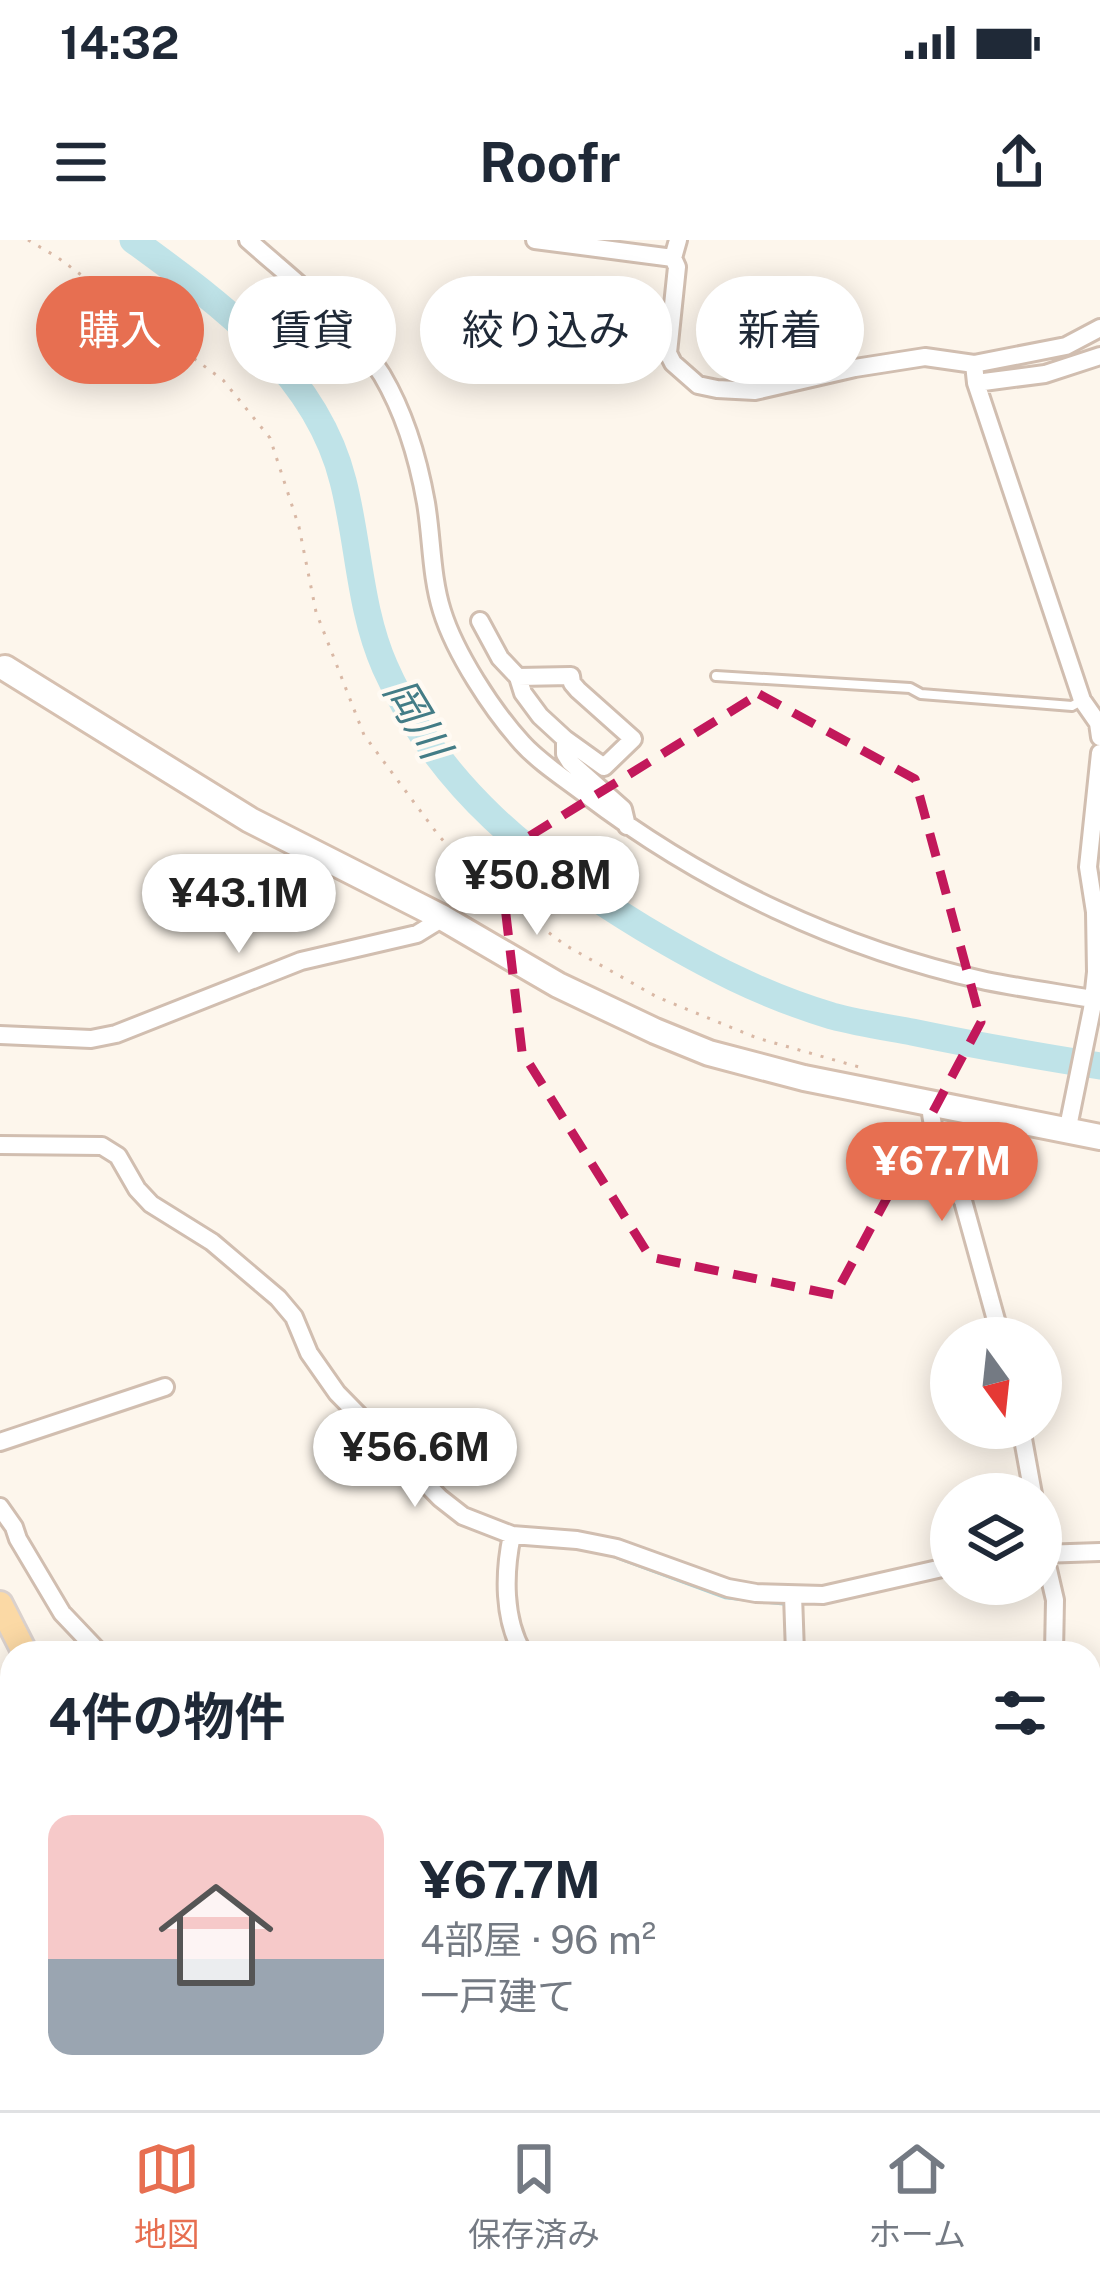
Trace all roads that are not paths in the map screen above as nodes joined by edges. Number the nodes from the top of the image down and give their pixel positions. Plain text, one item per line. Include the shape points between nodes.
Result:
1 (248, 240) edge
2 (535, 240) edge
3 (676, 249) edge
4 (1100, 328) edge
5 (1100, 356) edge
6 (974, 364) junction
7 (976, 383) junction
8 (480, 621) dead end
9 (2, 666) edge
10 (716, 676) dead end
11 (518, 677) junction
12 (1082, 700) junction
13 (1100, 737) edge
14 (565, 739) junction
15 (1100, 753) edge
16 (628, 827) junction
17 (443, 918) junction
18 (1093, 1004) junction
19 (0, 1035) edge
20 (930, 1105) junction
21 (1067, 1132) junction
22 (1100, 1137) edge
23 (0, 1145) edge
24 (995, 1317) edge
25 (165, 1387) dead end
26 (0, 1442) edge
27 (0, 1507) edge
28 (512, 1535) junction
29 (1062, 1549) edge
30 (1100, 1552) edge
31 (930, 1571) edge
32 (794, 1595) junction
33 (0, 1604) edge
34 (1055, 1605) edge
35 (19, 1641) edge
36 (89, 1641) edge
37 (517, 1641) edge
38 (796, 1641) edge
39 (1054, 1641) edge

1 - 16 street via 350,336 397,404 423,486 442,612 463,659 523,744
2 - 3 street
3 - 6 street via 668,353 698,385 755,391 925,357
4 - 6 street via 1066,346
5 - 7 street via 1046,374
6 - 7 street
7 - 12 street
8 - 11 street
9 - 17 street via 250,820
10 - 12 lane via 1072,706
11 - 14 street via 540,716
11 - 14 street via 571,676 633,739 604,767
12 - 13 street
14 - 16 street via 570,762 623,809
15 - 18 street via 1088,867
16 - 18 street via 783,914 984,980
17 - 19 street via 417,934 302,961 116,1034
17 - 20 street via 558,985 709,1053
18 - 21 street
20 - 21 street
20 - 24 street
21 - 22 street
23 - 28 street via 102,1146 118,1156 151,1204 278,1298 337,1393 440,1498
25 - 26 street
27 - 36 street via 62,1613
28 - 32 street via 617,1548 728,1588
28 - 37 street via 508,1605
29 - 30 street
31 - 32 street
32 - 38 street
33 - 35 main road
34 - 39 street

